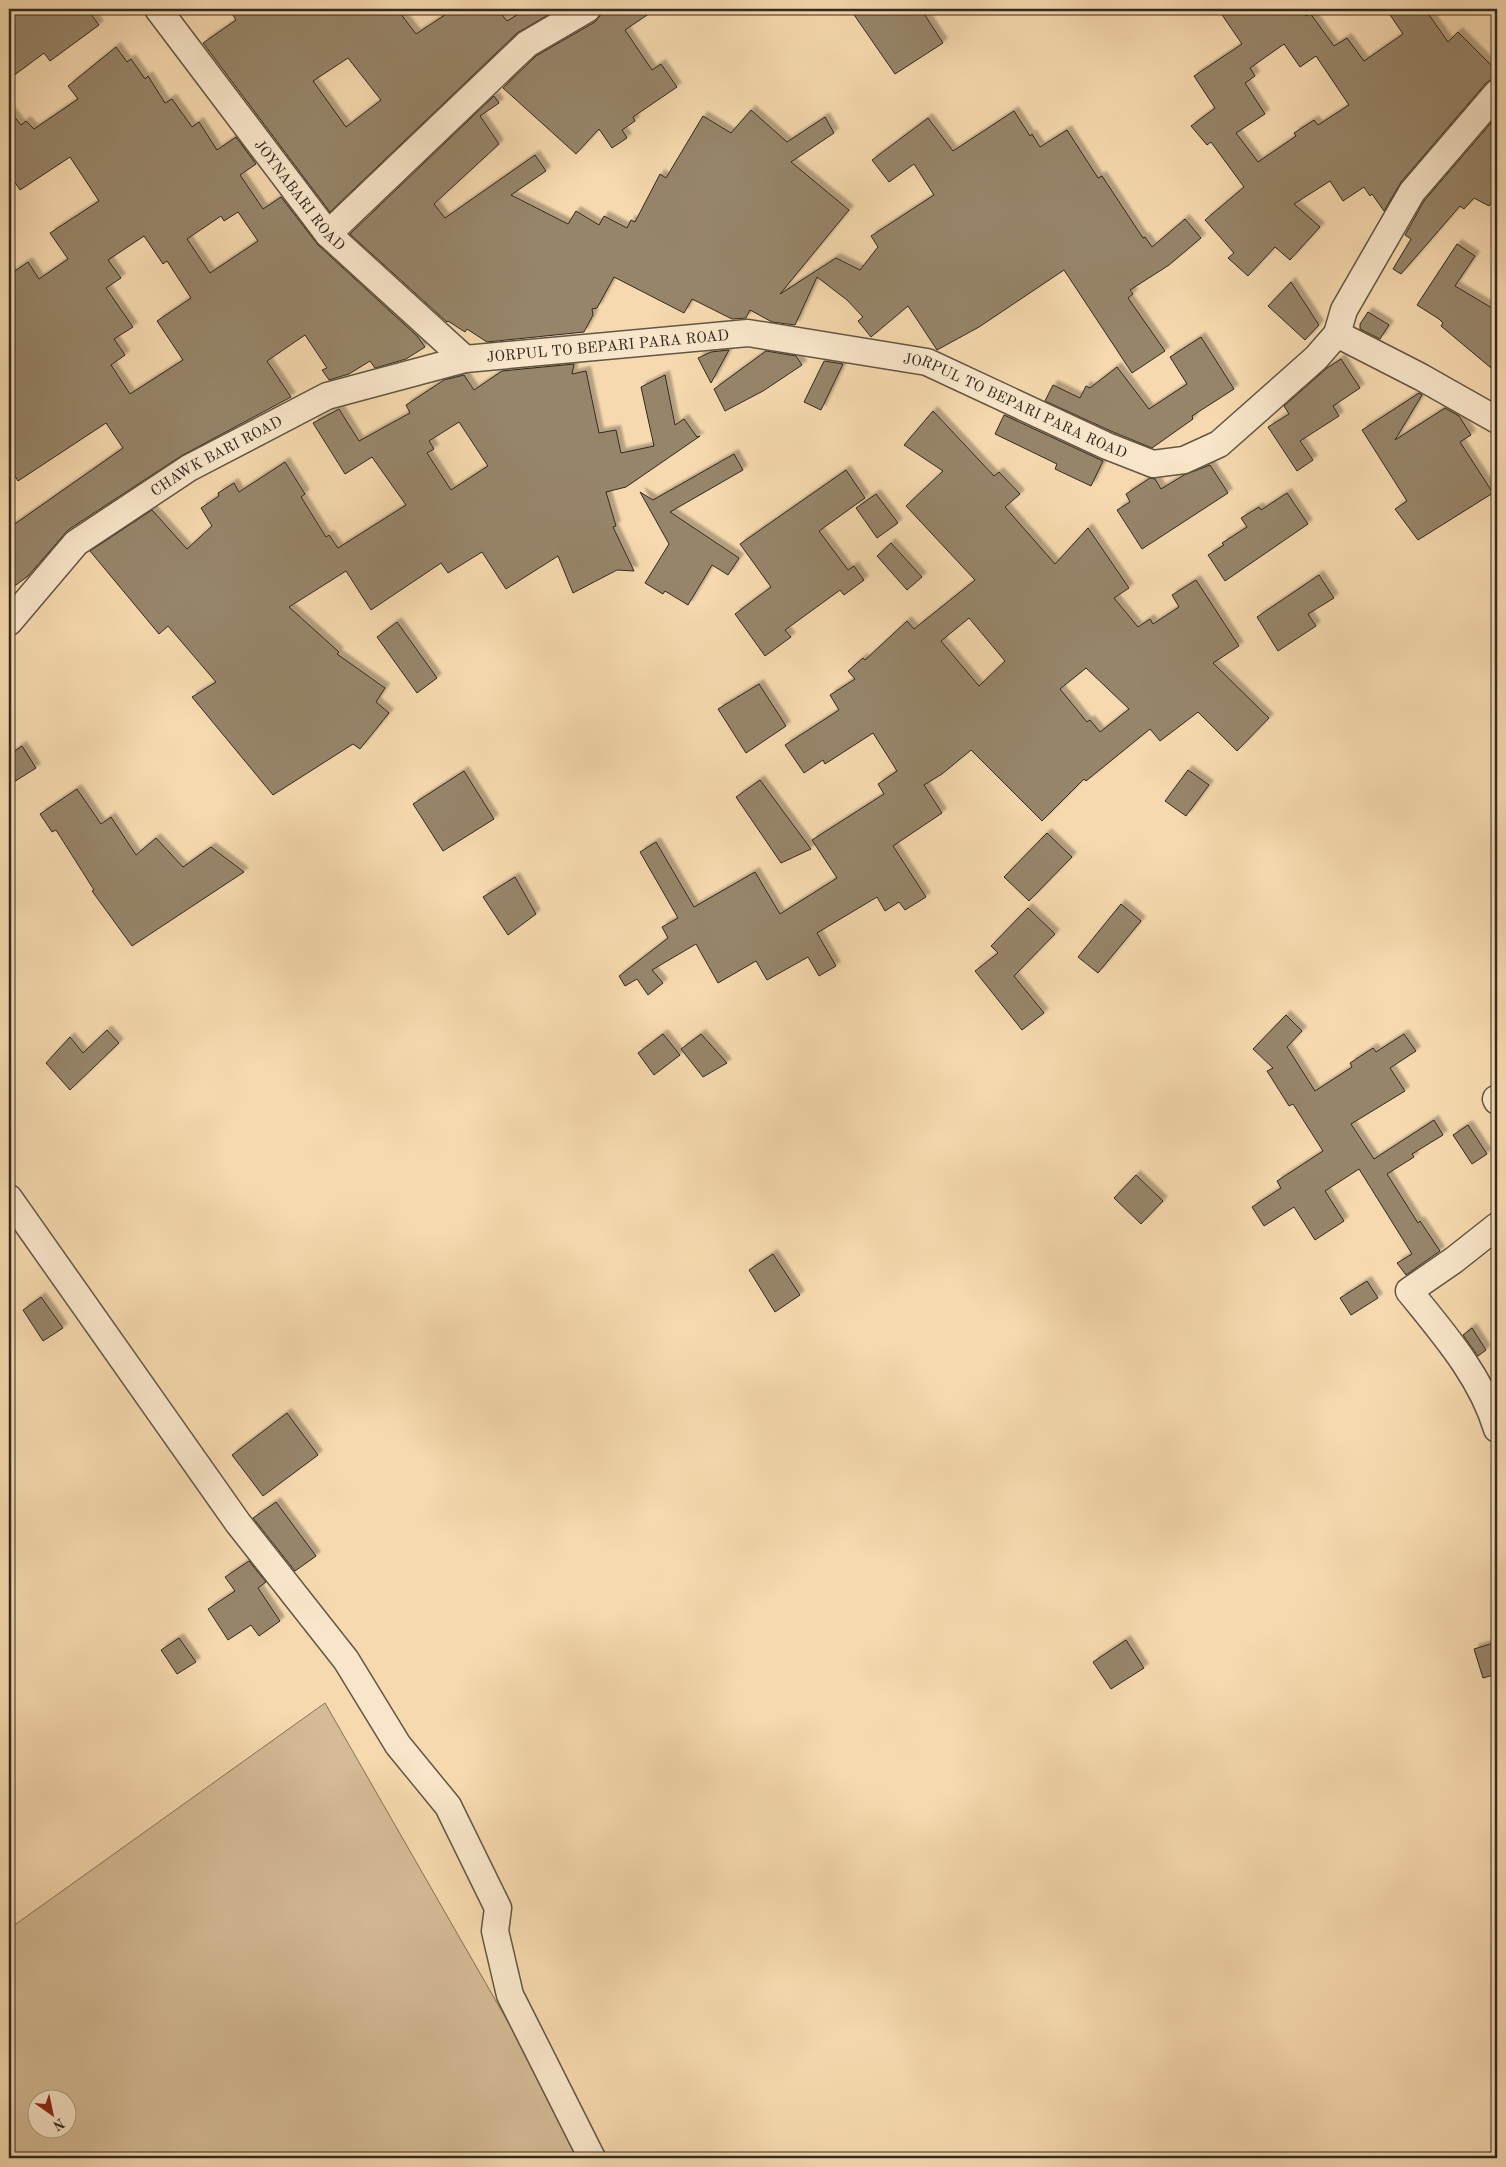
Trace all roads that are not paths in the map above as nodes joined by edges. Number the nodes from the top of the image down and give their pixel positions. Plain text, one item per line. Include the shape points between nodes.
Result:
1 (158, 9) edge
2 (587, 9) edge
3 (1497, 94) edge
4 (328, 234) junction
5 (1337, 334) junction
6 (465, 359) junction
7 (1497, 420) edge
8 (9, 622) edge
9 (9, 1198) edge
10 (1497, 1226) edge
11 (1497, 1429) edge
12 (592, 2158) edge

1 - 4 street, JOYNABARI ROAD
2 - 4 street via 527,44
3 - 5 street via 1412,192 1344,310
4 - 6 street, JOYNABARI ROAD
5 - 6 street, JORPUL TO BEPARI PARA ROAD via 1316,358 1219,444 1184,460 1154,464 1099,443 927,362 748,333
5 - 7 street
6 - 8 street, CHAWK BARI ROAD via 328,396 189,468 76,543
9 - 12 street via 238,1523 346,1660 398,1745 448,1806 498,1908 495,1931 510,1995
10 - 11 street via 1409,1291 1464,1361 1491,1407

